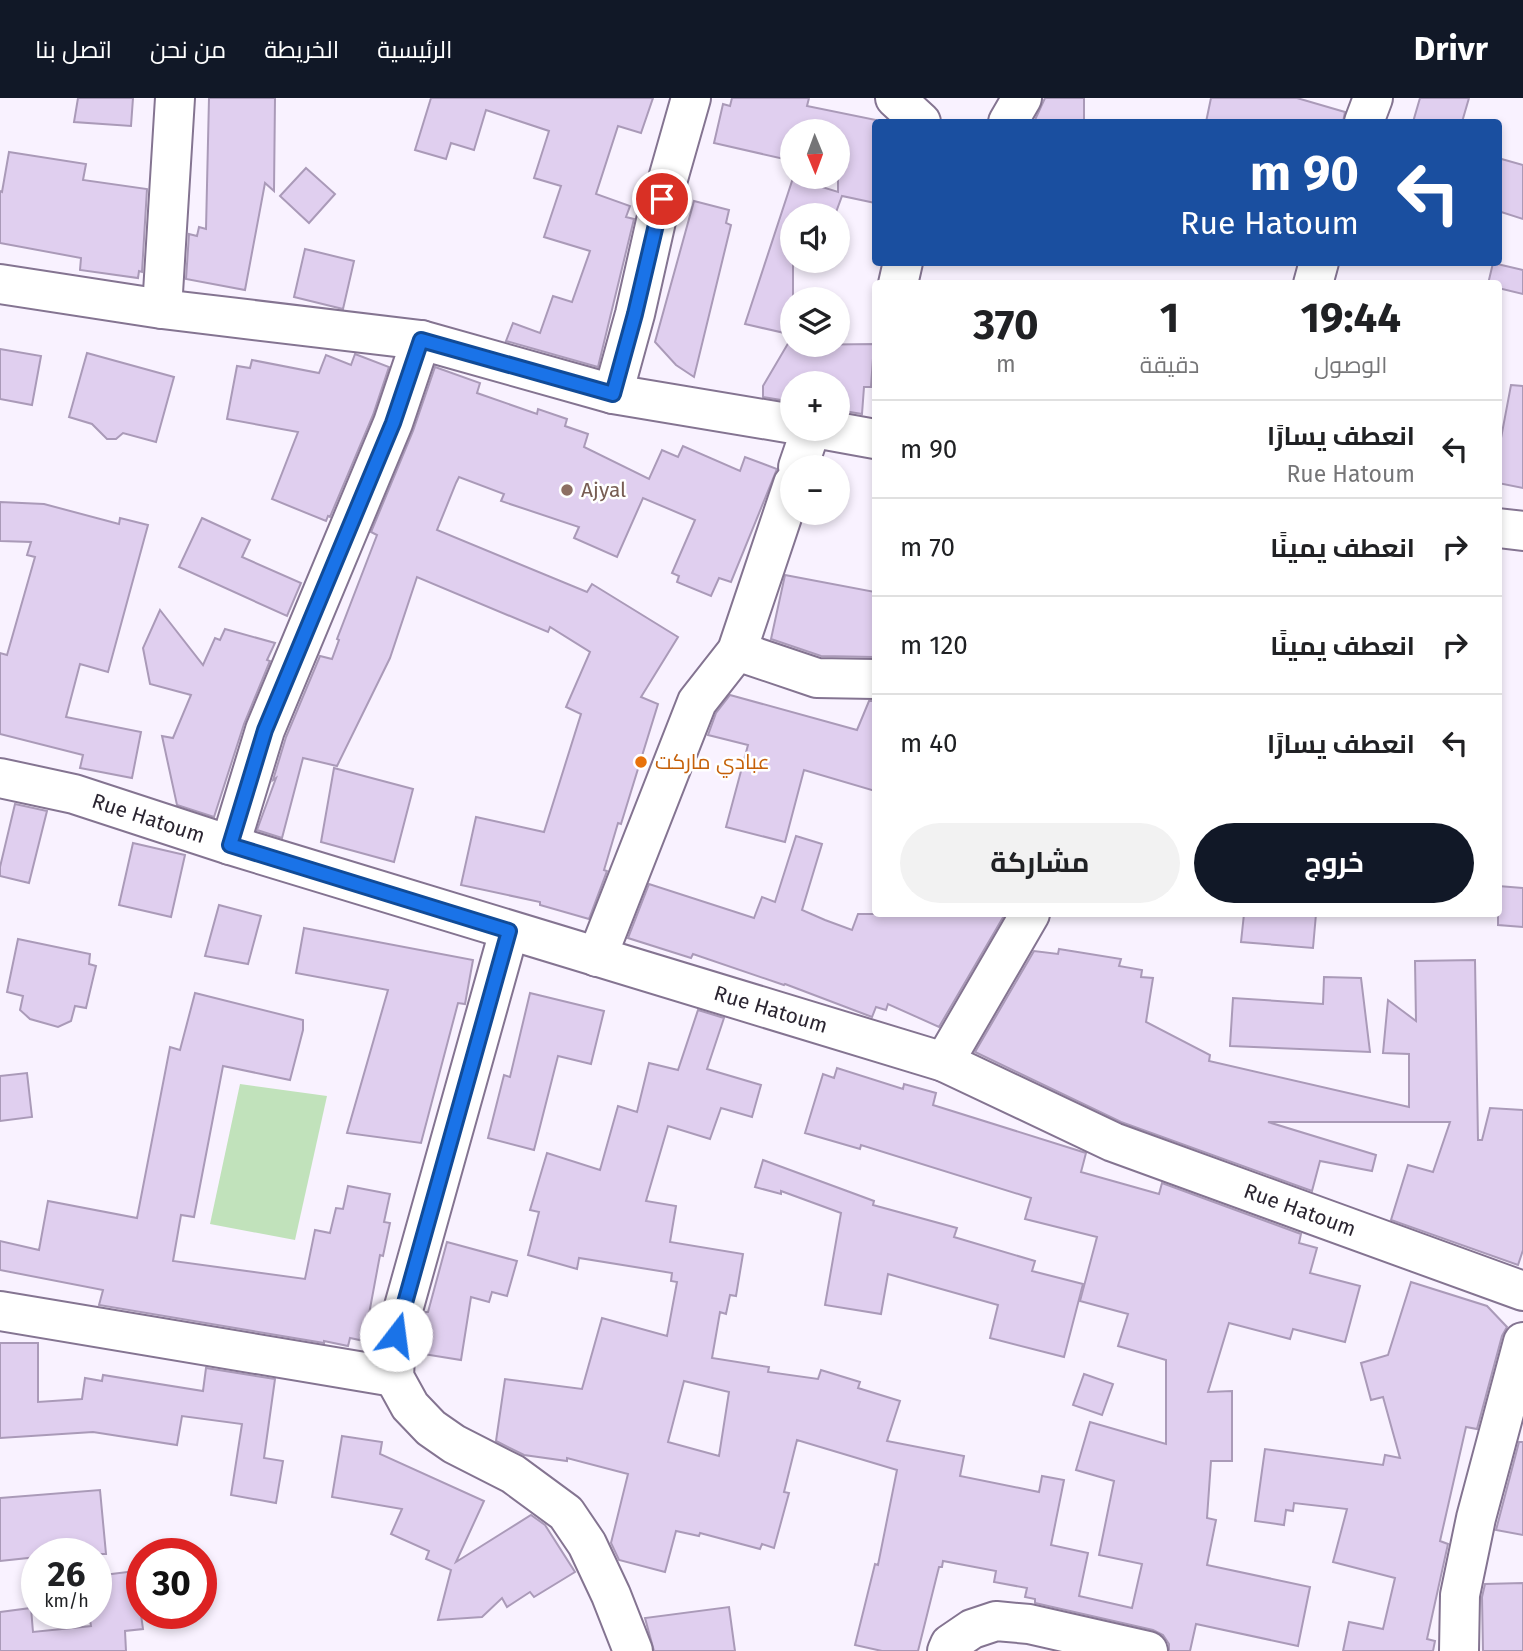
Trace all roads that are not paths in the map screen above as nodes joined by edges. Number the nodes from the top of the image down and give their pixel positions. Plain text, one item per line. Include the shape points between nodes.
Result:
1 (175, 98) edge
2 (691, 98) edge
3 (895, 98) edge
4 (1022, 98) edge
5 (1373, 98) edge
6 (918, 119) edge
7 (1010, 119) edge
8 (1365, 119) edge
9 (0, 284) edge
10 (162, 309) junction
11 (421, 340) junction
12 (613, 394) junction
13 (780, 422) edge
14 (850, 429) edge
15 (872, 429) edge
16 (780, 523) edge
17 (1502, 528) edge
18 (1523, 531) edge
19 (737, 651) junction
20 (872, 679) edge
21 (0, 778) edge
22 (230, 845) junction
23 (1028, 917) edge
24 (509, 931) junction
25 (597, 957) junction
26 (944, 1062) junction
27 (1523, 1291) edge
28 (0, 1311) edge
29 (1523, 1342) edge
30 (394, 1377) junction
31 (633, 1651) edge
32 (947, 1651) edge
33 (1148, 1651) edge
34 (1459, 1651) edge

1 - 10 street
2 - 12 street
3 - 6 street
4 - 7 street
5 - 8 street
9 - 10 street
10 - 11 street
11 - 12 street
11 - 22 street via 393,423 265,730
12 - 13 street
14 - 15 street
16 - 19 street
17 - 18 street
19 - 20 street via 817,678
19 - 25 street via 697,702
21 - 22 street, Rue Hatoum via 75,794
22 - 24 street, Rue Hatoum
23 - 26 street
24 - 25 street, Rue Hatoum
24 - 30 street via 396,1335
25 - 26 street, Rue Hatoum
26 - 27 street, Rue Hatoum via 1113,1142
28 - 30 street
29 - 34 street via 1460,1595
30 - 31 street via 410,1406 431,1428 513,1474 566,1513 587,1544
32 - 33 street via 972,1629 996,1621

